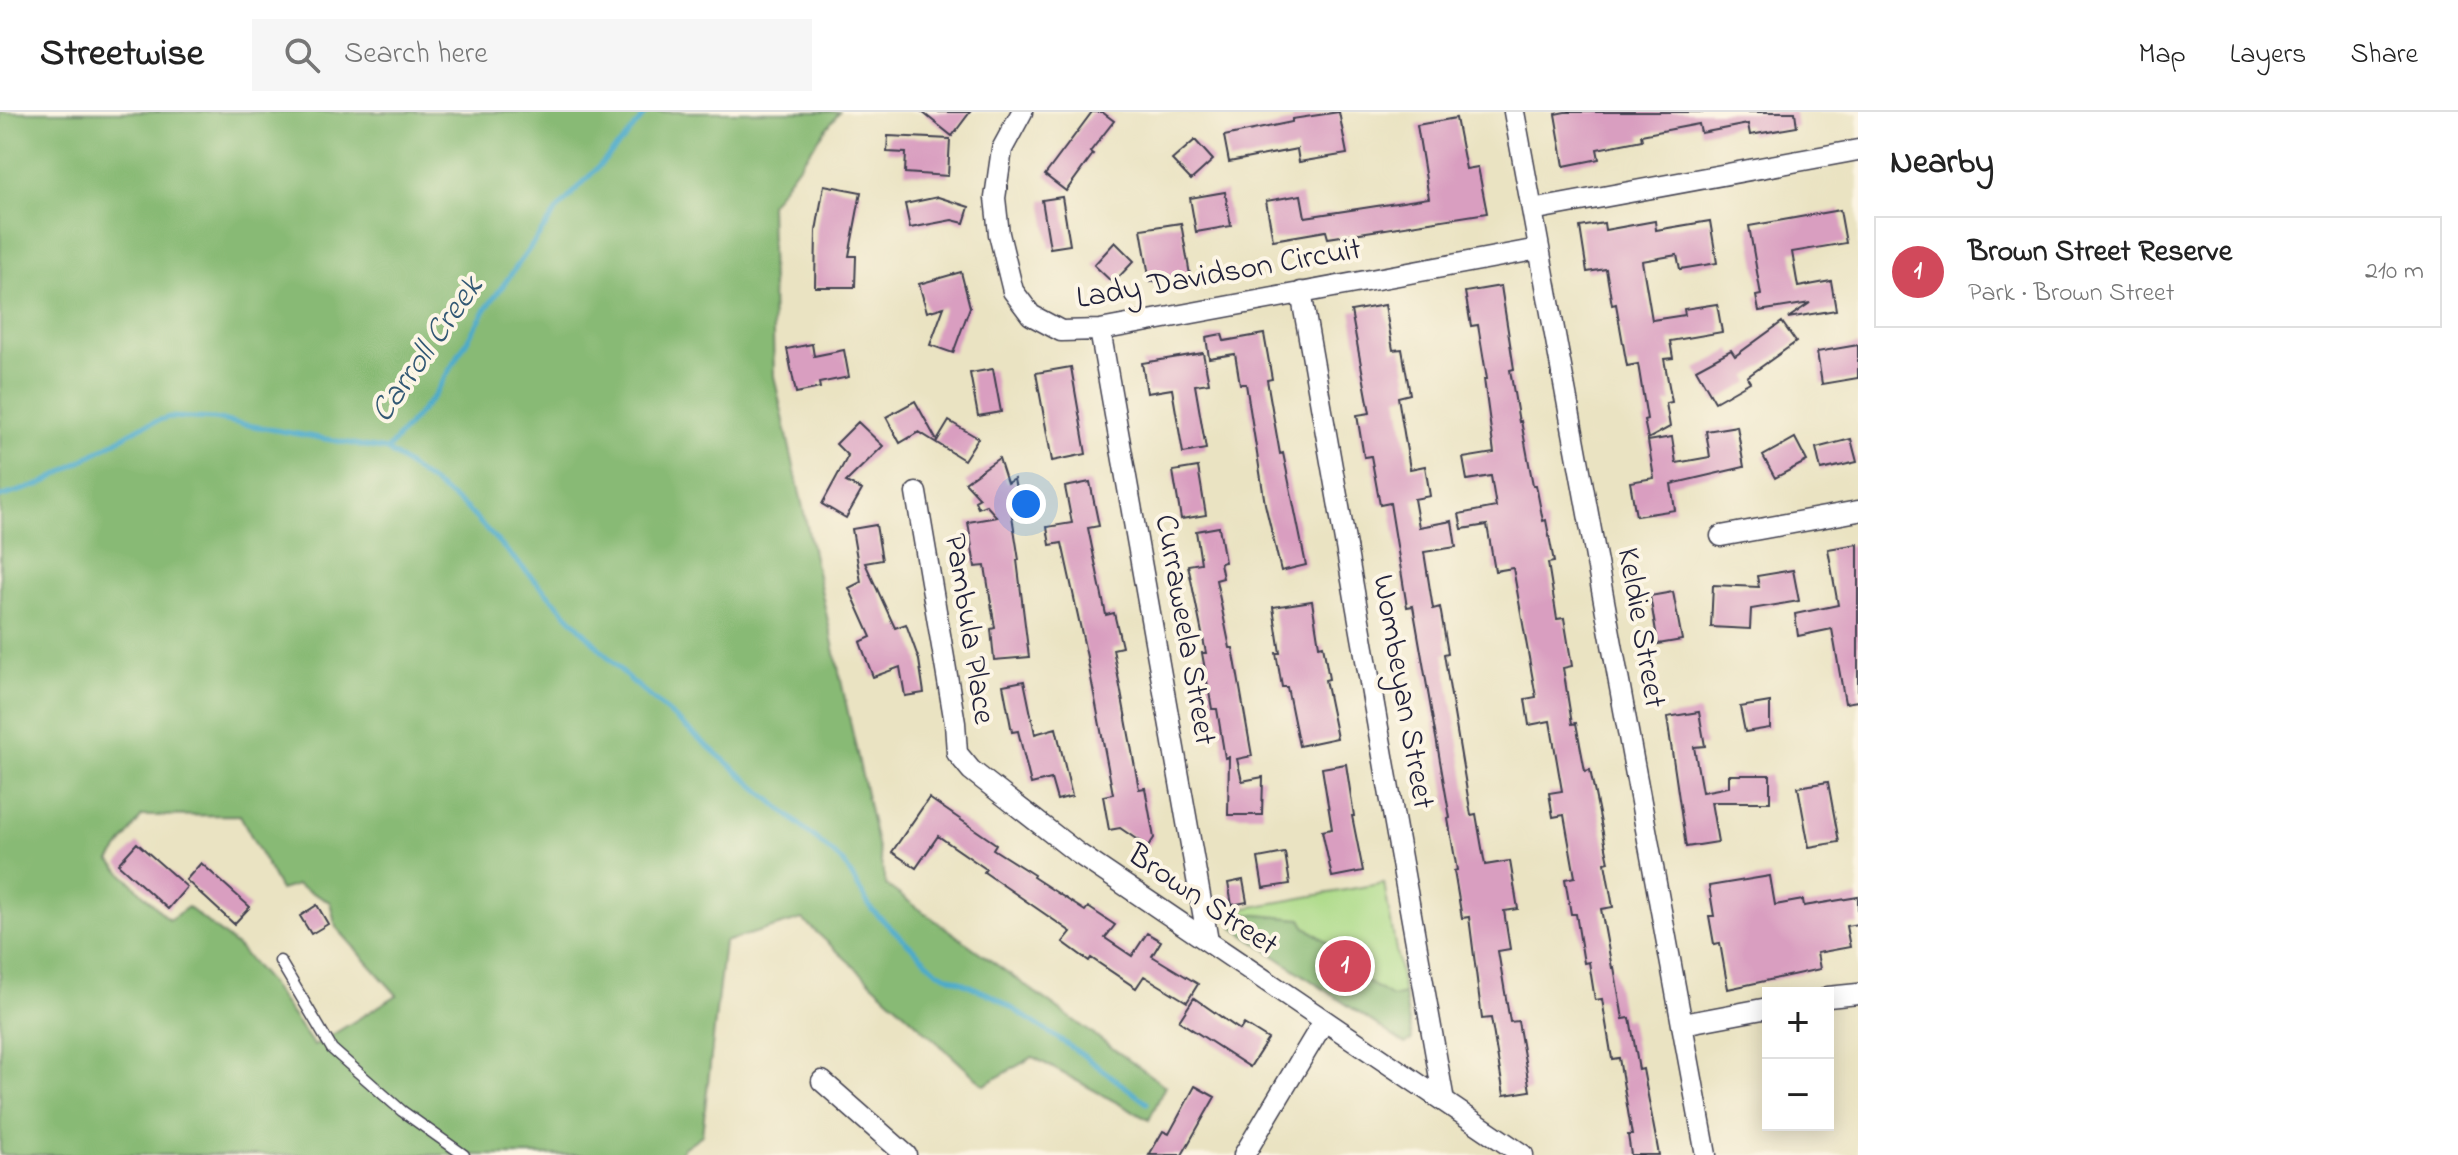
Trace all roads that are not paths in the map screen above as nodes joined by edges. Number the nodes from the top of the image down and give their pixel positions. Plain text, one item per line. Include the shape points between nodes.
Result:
1 (1022, 112) edge
2 (1514, 112) edge
3 (1858, 150) edge
4 (1532, 210) junction
5 (1539, 249) junction
6 (1301, 292) junction
7 (1100, 330) junction
8 (916, 493) dead end
9 (1858, 511) edge
10 (1721, 536) dead end
11 (971, 770) joint
12 (1208, 941) junction
13 (280, 961) dead end
14 (1762, 1009) edge
15 (1324, 1021) junction
16 (1683, 1024) junction
17 (822, 1081) dead end
18 (1444, 1101) junction
19 (464, 1155) edge
20 (906, 1155) edge
21 (1244, 1155) edge
22 (1523, 1155) edge
23 (1706, 1155) edge

1 - 7 street, Lady Davidson Circuit via 1002,149 995,198 1013,291 1031,315 1061,331
2 - 4 street, Keldie Street
3 - 4 street
4 - 5 street, Keldie Street
5 - 6 street, Lady Davidson Circuit
5 - 16 street, Keldie Street
6 - 7 street, Lady Davidson Circuit
6 - 18 street, Wombeyan Street
7 - 12 street, Curraweela Street
8 - 11 street, Pambula Place via 957,753
9 - 10 street
11 - 12 street, Brown Street via 1076,852
12 - 15 street, Brown Street
13 - 19 lane via 332,1049 402,1111
14 - 16 street
15 - 18 street, Brown Street
15 - 21 street
16 - 23 street, Keldie Street
17 - 20 street
18 - 22 street, Brown Street

